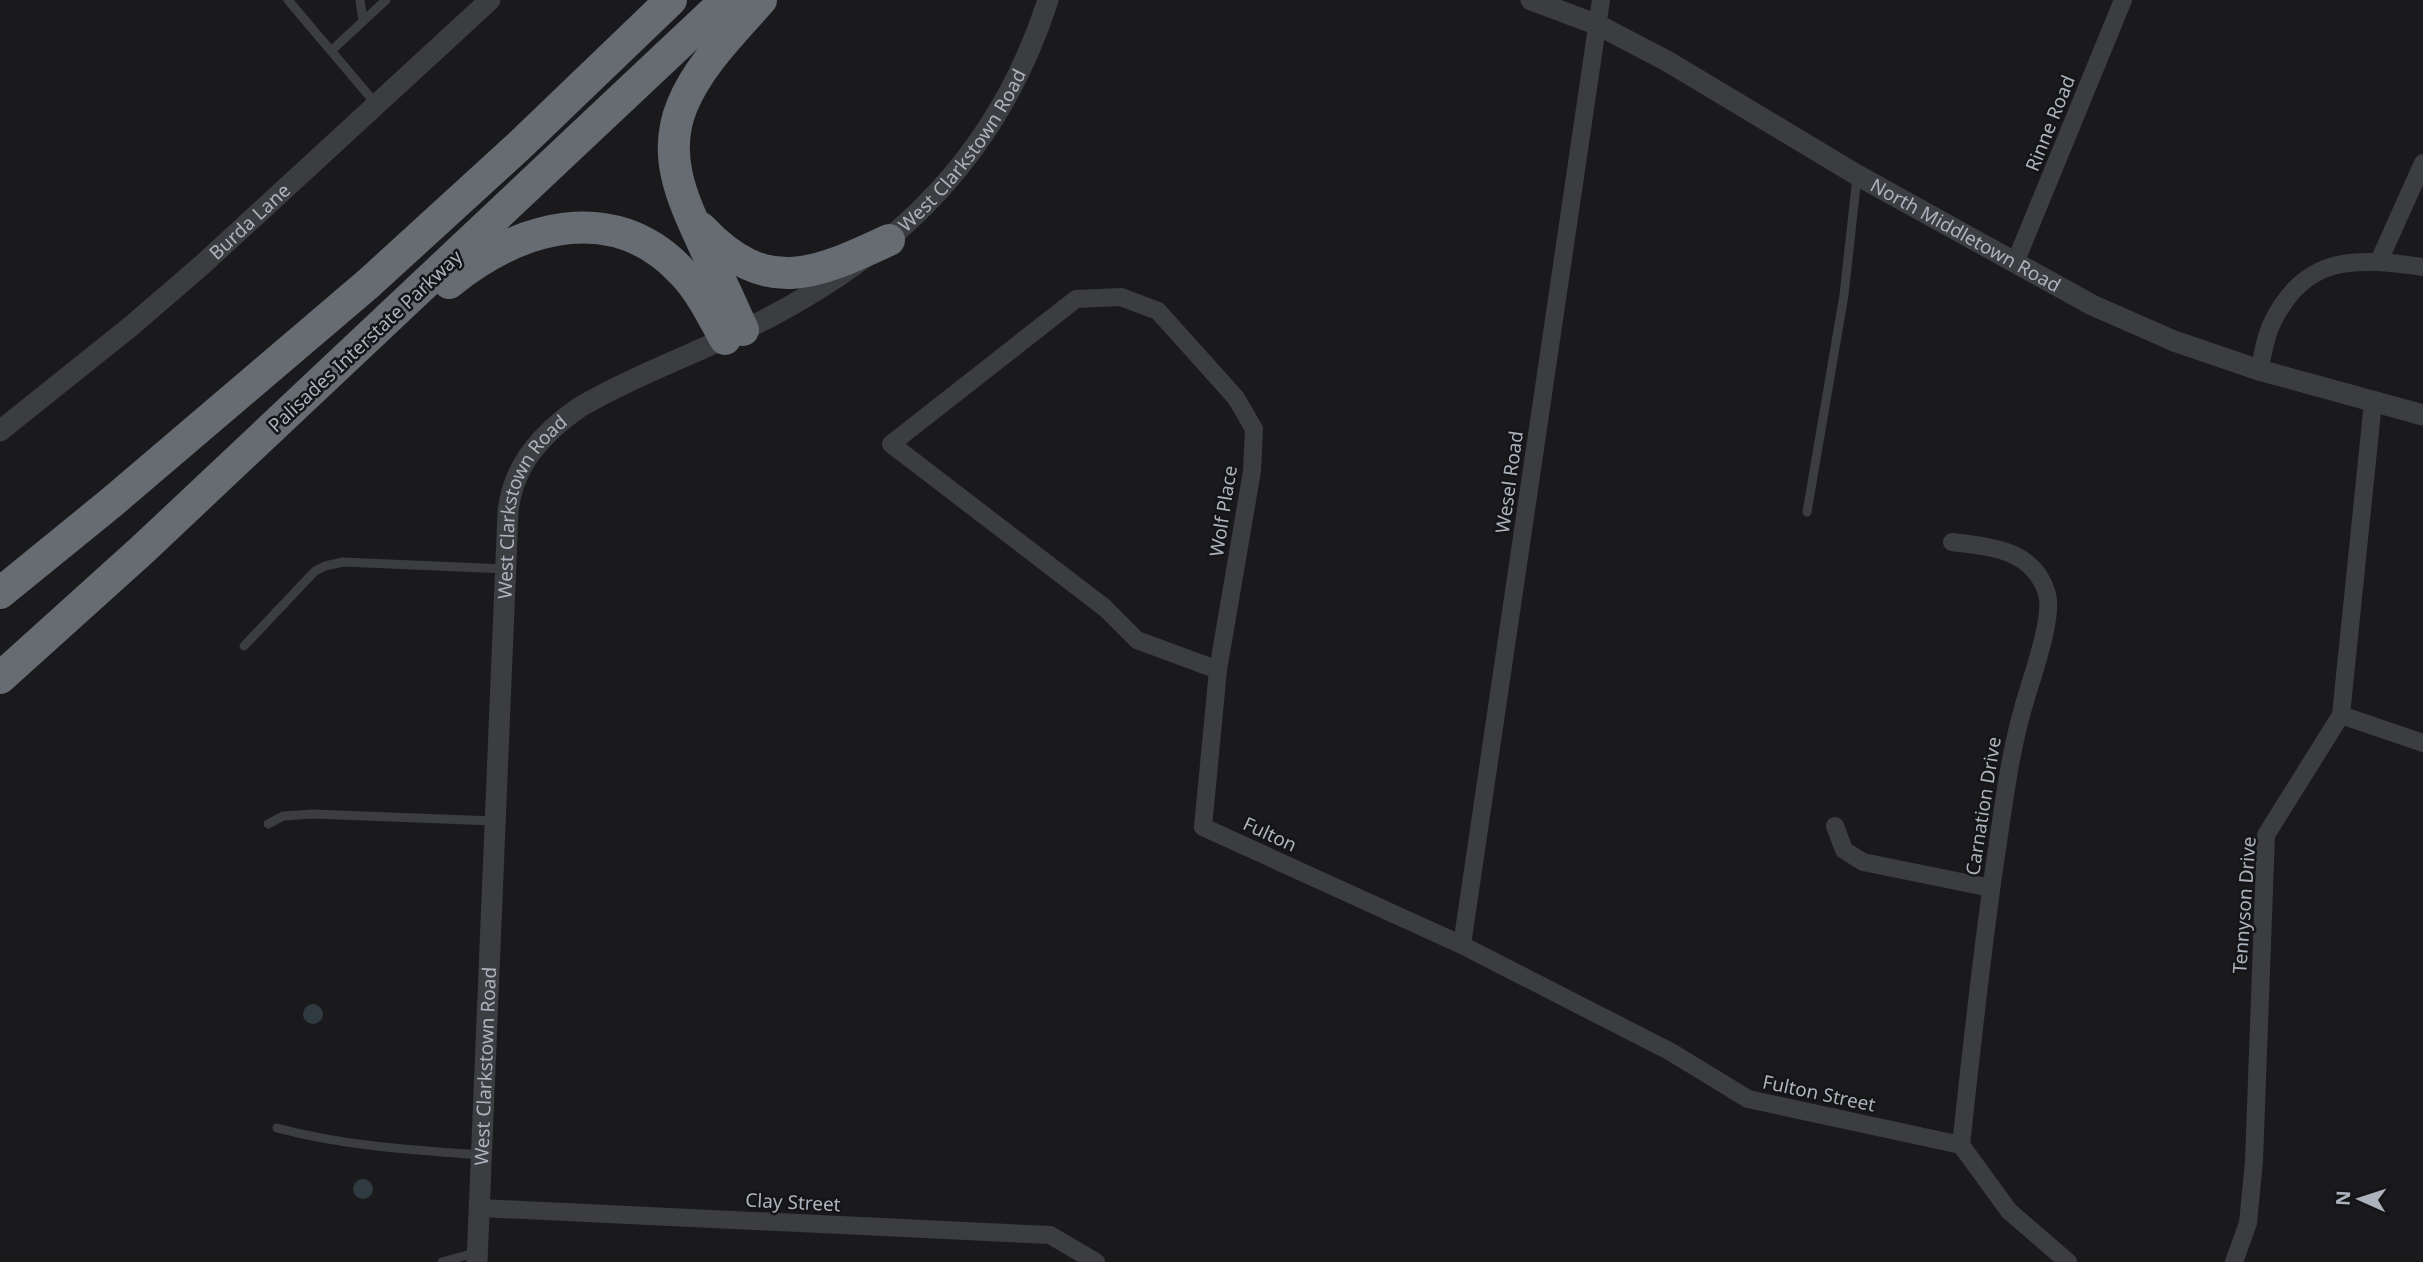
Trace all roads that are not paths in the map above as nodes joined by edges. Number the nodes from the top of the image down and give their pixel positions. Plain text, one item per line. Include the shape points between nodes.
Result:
1 (288, 0) edge
2 (360, 0) edge
3 (386, 0) edge
4 (489, 0) edge
5 (671, 0) edge
6 (726, 0) edge
7 (761, 0) edge
8 (1031, 0) edge
9 (1048, 0) edge
10 (1531, 0) edge
11 (1601, 0) edge
12 (2123, 0) edge
13 (363, 21) junction
14 (1598, 26) junction
15 (332, 50) junction
16 (1025, 56) junction
17 (376, 104) junction
18 (2423, 163) edge
19 (1857, 175) junction
20 (686, 207) junction
21 (889, 240) junction
22 (2379, 261) junction
23 (2015, 263) junction
24 (2423, 267) edge
25 (734, 334) junction
26 (2259, 370) junction
27 (2373, 402) junction
28 (2423, 415) edge
29 (0, 431) edge
30 (241, 457) junction
31 (1807, 512) dead end
32 (1952, 542) dead end
33 (506, 569) junction
34 (0, 593) edge
35 (244, 646) dead end
36 (1217, 670) junction
37 (0, 678) edge
38 (2341, 715) junction
39 (2423, 743) edge
40 (496, 822) junction
41 (268, 824) dead end
42 (1835, 826) dead end
43 (1991, 888) junction
44 (1462, 945) junction
45 (277, 1128) dead end
46 (1961, 1145) junction
47 (482, 1156) junction
48 (480, 1208) junction
49 (478, 1257) edge
50 (442, 1262) edge
51 (1096, 1262) edge
52 (2068, 1262) edge
53 (2234, 1262) edge

1 - 15 lane
2 - 13 lane
3 - 13 lane
4 - 17 street, Burda Lane
5 - 34 highway, Palisades Interstate Parkway via 369,283
6 - 30 highway, Palisades Interstate Parkway
7 - 20 highway via 701,72 682,106 673,152
8 - 16 street
9 - 16 street, West Clarkstown Road
10 - 14 street, North Middletown Road
11 - 14 street, Wesel Road
12 - 23 street, Rinne Road
13 - 15 lane
14 - 19 street, North Middletown Road via 1667,61
14 - 44 street, Wesel Road
15 - 17 lane
16 - 21 street, West Clarkstown Road via 993,117 953,176
17 - 29 street, Burda Lane via 202,265
18 - 22 street
19 - 23 street, North Middletown Road
19 - 31 lane via 1844,295
20 - 21 highway via 721,247 750,265 780,274 819,269
20 - 25 highway
21 - 25 street, West Clarkstown Road via 833,281
22 - 24 street
22 - 26 street via 2347,261 2316,272 2293,291 2271,324
23 - 26 street, North Middletown Road via 2092,305 2174,341
25 - 30 highway via 683,273 645,243 592,228 544,231 503,248 458,275
25 - 33 street, West Clarkstown Road via 592,400 547,433 522,464 513,486
26 - 27 street, North Middletown Road
27 - 28 street, North Middletown Road
27 - 38 street, Tennyson Drive
30 - 37 highway, Palisades Interstate Parkway
32 - 43 street, Carnation Drive via 2017,555 2036,570 2048,596 2045,628 2012,747
33 - 35 lane via 343,562 325,566
33 - 40 street, West Clarkstown Road
36 - 36 street, Wolf Place via 1252,471 1254,429 1236,398 1158,311 1121,297 1076,299 891,444 1104,608 1137,640
36 - 44 street, Fulton via 1203,827
38 - 39 street
38 - 53 street, Tennyson Drive via 2266,835 2254,1161 2248,1223
40 - 41 lane via 313,814 283,816
40 - 47 street, West Clarkstown Road
42 - 43 street via 1844,850 1863,862
43 - 46 street, Carnation Drive
44 - 46 street, Fulton Street via 1671,1052 1748,1099
45 - 47 lane via 379,1147
46 - 52 street via 2009,1211
47 - 48 street, West Clarkstown Road
48 - 49 street, West Clarkstown Road
48 - 51 street, Clay Street via 1050,1235
49 - 50 lane

